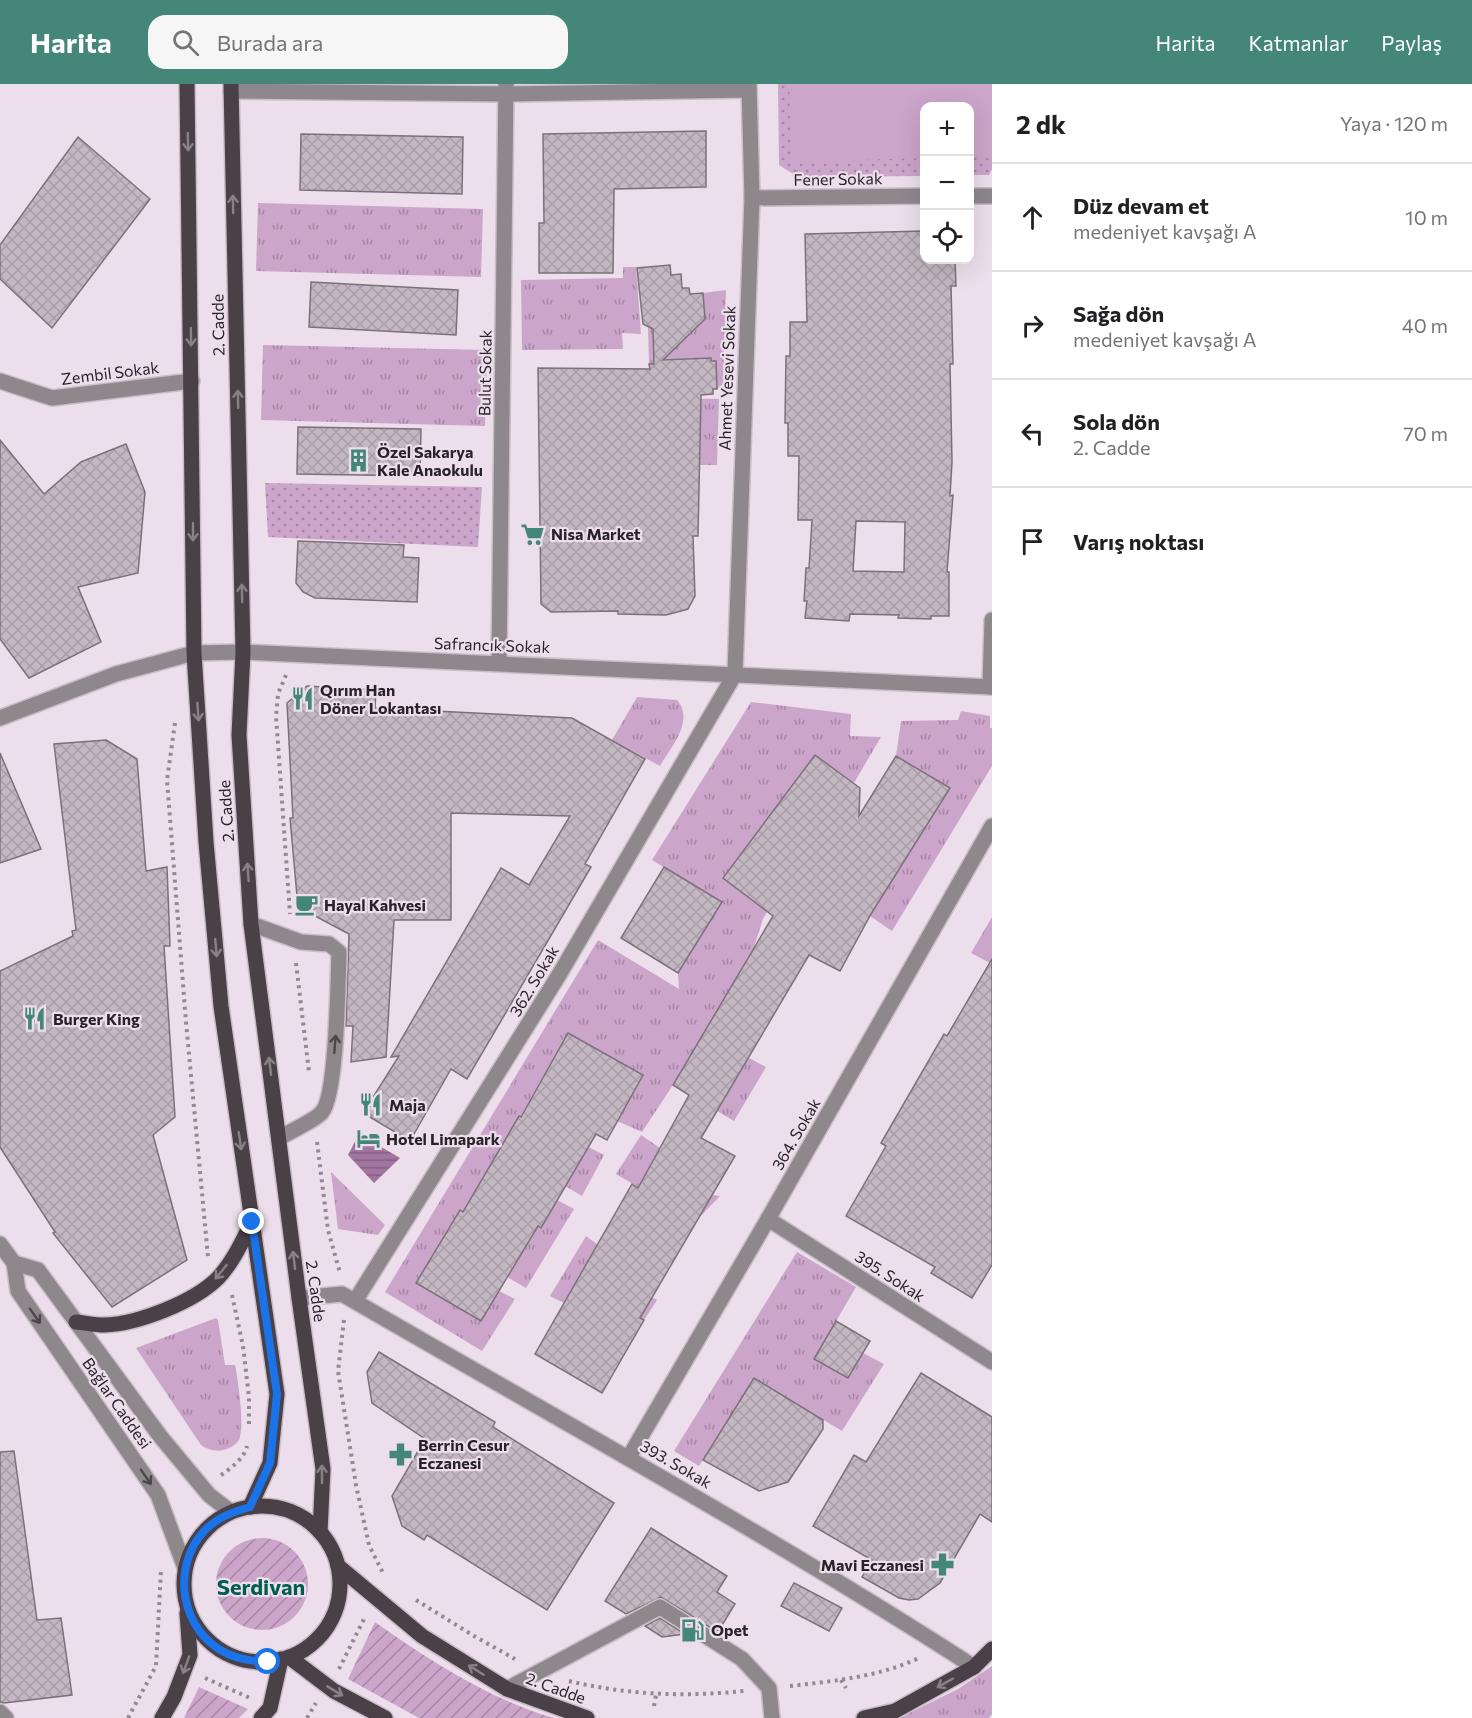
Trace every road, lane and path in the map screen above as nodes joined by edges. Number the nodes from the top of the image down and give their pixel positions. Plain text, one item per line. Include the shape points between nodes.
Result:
1 (187, 84) edge
2 (749, 87) edge
3 (231, 88) edge
4 (506, 89) edge
5 (920, 196) edge
6 (974, 196) edge
7 (992, 196) edge
8 (752, 198) junction
9 (0, 381) edge
10 (192, 381) junction
11 (992, 620) edge
12 (243, 652) junction
13 (194, 653) junction
14 (300, 654) junction
15 (499, 663) junction
16 (735, 674) junction
17 (991, 687) edge
18 (176, 712) dead end
19 (0, 718) edge
20 (992, 826) edge
21 (251, 924) junction
22 (293, 940) junction
23 (314, 1118) junction
24 (279, 1138) junction
25 (318, 1151) dead end
26 (768, 1219) junction
27 (252, 1222) junction
28 (0, 1244) edge
29 (14, 1263) junction
30 (209, 1267) dead end
31 (0, 1272) edge
32 (340, 1275) dead end
33 (234, 1297) dead end
34 (299, 1298) junction
35 (355, 1301) junction
36 (345, 1321) dead end
37 (76, 1322) junction
38 (992, 1362) edge
39 (250, 1430) dead end
40 (248, 1440) dead end
41 (629, 1457) junction
42 (213, 1480) dead end
43 (250, 1507) junction
44 (231, 1512) junction
45 (320, 1532) junction
46 (161, 1564) dead end
47 (338, 1566) junction
48 (185, 1568) junction
49 (384, 1576) dead end
50 (408, 1594) dead end
51 (187, 1607) junction
52 (365, 1617) dead end
53 (935, 1642) junction
54 (992, 1650) edge
55 (156, 1656) junction
56 (285, 1658) junction
57 (166, 1659) dead end
58 (514, 1659) dead end
59 (974, 1667) junction
60 (336, 1675) dead end
61 (204, 1678) dead end
62 (841, 1680) junction
63 (571, 1682) dead end
64 (803, 1684) dead end
65 (846, 1688) dead end
66 (507, 1689) junction
67 (751, 1690) dead end
68 (656, 1695) junction
69 (319, 1698) dead end
70 (250, 1699) dead end
71 (654, 1706) dead end
72 (0, 1712) edge
73 (6, 1718) edge
74 (128, 1718) edge
75 (162, 1718) edge
76 (261, 1718) edge
77 (307, 1718) edge
78 (385, 1718) edge
79 (587, 1718) edge
80 (772, 1718) edge
81 (864, 1718) edge

1 -> 10 main road, 2. Cadde
2 - 4 street
2 - 8 street, Ahmet Yesevi Sokak
3 - 4 street
12 -> 3 main road, 2. Cadde
4 - 15 street, Bulut Sokak
5 - 8 street, Fener Sokak
6 - 7 street
8 - 16 street, Ahmet Yesevi Sokak
9 - 10 street, Zembil Sokak via 52,398
10 -> 13 main road, 2. Cadde
11 - 17 street
12 - 13 street, Safrancık Sokak
12 - 14 street, Safrancık Sokak
21 -> 12 main road, 2. Cadde via 239,735
13 - 19 street, Safrancık Sokak via 116,674
13 -> 27 main road, 2. Cadde via 221,1006
14 - 15 street, Safrancık Sokak
14 - 22 path via 278,694 276,716
15 - 16 street, Safrancık Sokak
16 - 17 street, Safrancık Sokak
16 - 35 street, 362. Sokak via 559,975
18 - 30 path via 167,780
20 - 26 street, 364. Sokak
21 - 22 street
24 -> 21 main road, 2. Cadde
22 - 23 path
23 -> 22 street via 322,1113 330,1097 339,952 329,944
23 - 24 street
34 -> 24 main road, 2. Cadde
25 - 32 path via 328,1230
26 - 38 street, 395. Sokak
26 - 41 street, 364. Sokak
27 -> 37 main road via 240,1248 218,1278 200,1292 134,1320 106,1325
27 - 43 main road, 2. Cadde via 277,1394 270,1463
28 - 29 street, Bağlar Caddesi
29 - 31 street
29 - 37 street, Bağlar Caddesi via 38,1270
29 -> 48 street, Bağlar Caddesi via 18,1292 158,1495
33 - 39 path
34 - 35 street, 393. Sokak via 342,1294
45 -> 34 main road, 2. Cadde via 323,1469
35 - 41 street, 393. Sokak
36 - 49 path via 338,1371 369,1545
37 - 44 street, Bağlar Caddesi via 160,1436 209,1495
40 - 42 path via 247,1450 234,1466
41 - 53 street, 393. Sokak
43 - 44 main road
43 - 45 main road via 288,1511
44 - 48 main road via 206,1529
45 - 47 main road
46 - 55 path
47 - 56 main road via 340,1585 330,1621 305,1649
66 -> 47 main road, 2. Cadde via 422,1636
48 - 51 main road via 183,1588
50 - 58 path
51 - 56 main road via 196,1627 227,1654 248,1661
51 -> 75 main road via 190,1655
52 - 60 path
53 - 59 street, 393. Sokak
53 - 62 path via 921,1657 897,1668
54 - 59 main road
55 - 57 path
55 - 74 path via 156,1666
56 - 76 main road via 270,1708
56 -> 78 main road via 334,1691
59 -> 81 main road via 895,1711
61 - 70 path
62 - 64 path
62 - 65 path
63 - 68 path
66 - 79 main road, 2. Cadde
66 - 80 street via 660,1607 742,1659 769,1688
67 - 68 path
68 - 71 path
69 - 77 path
72 - 73 street

